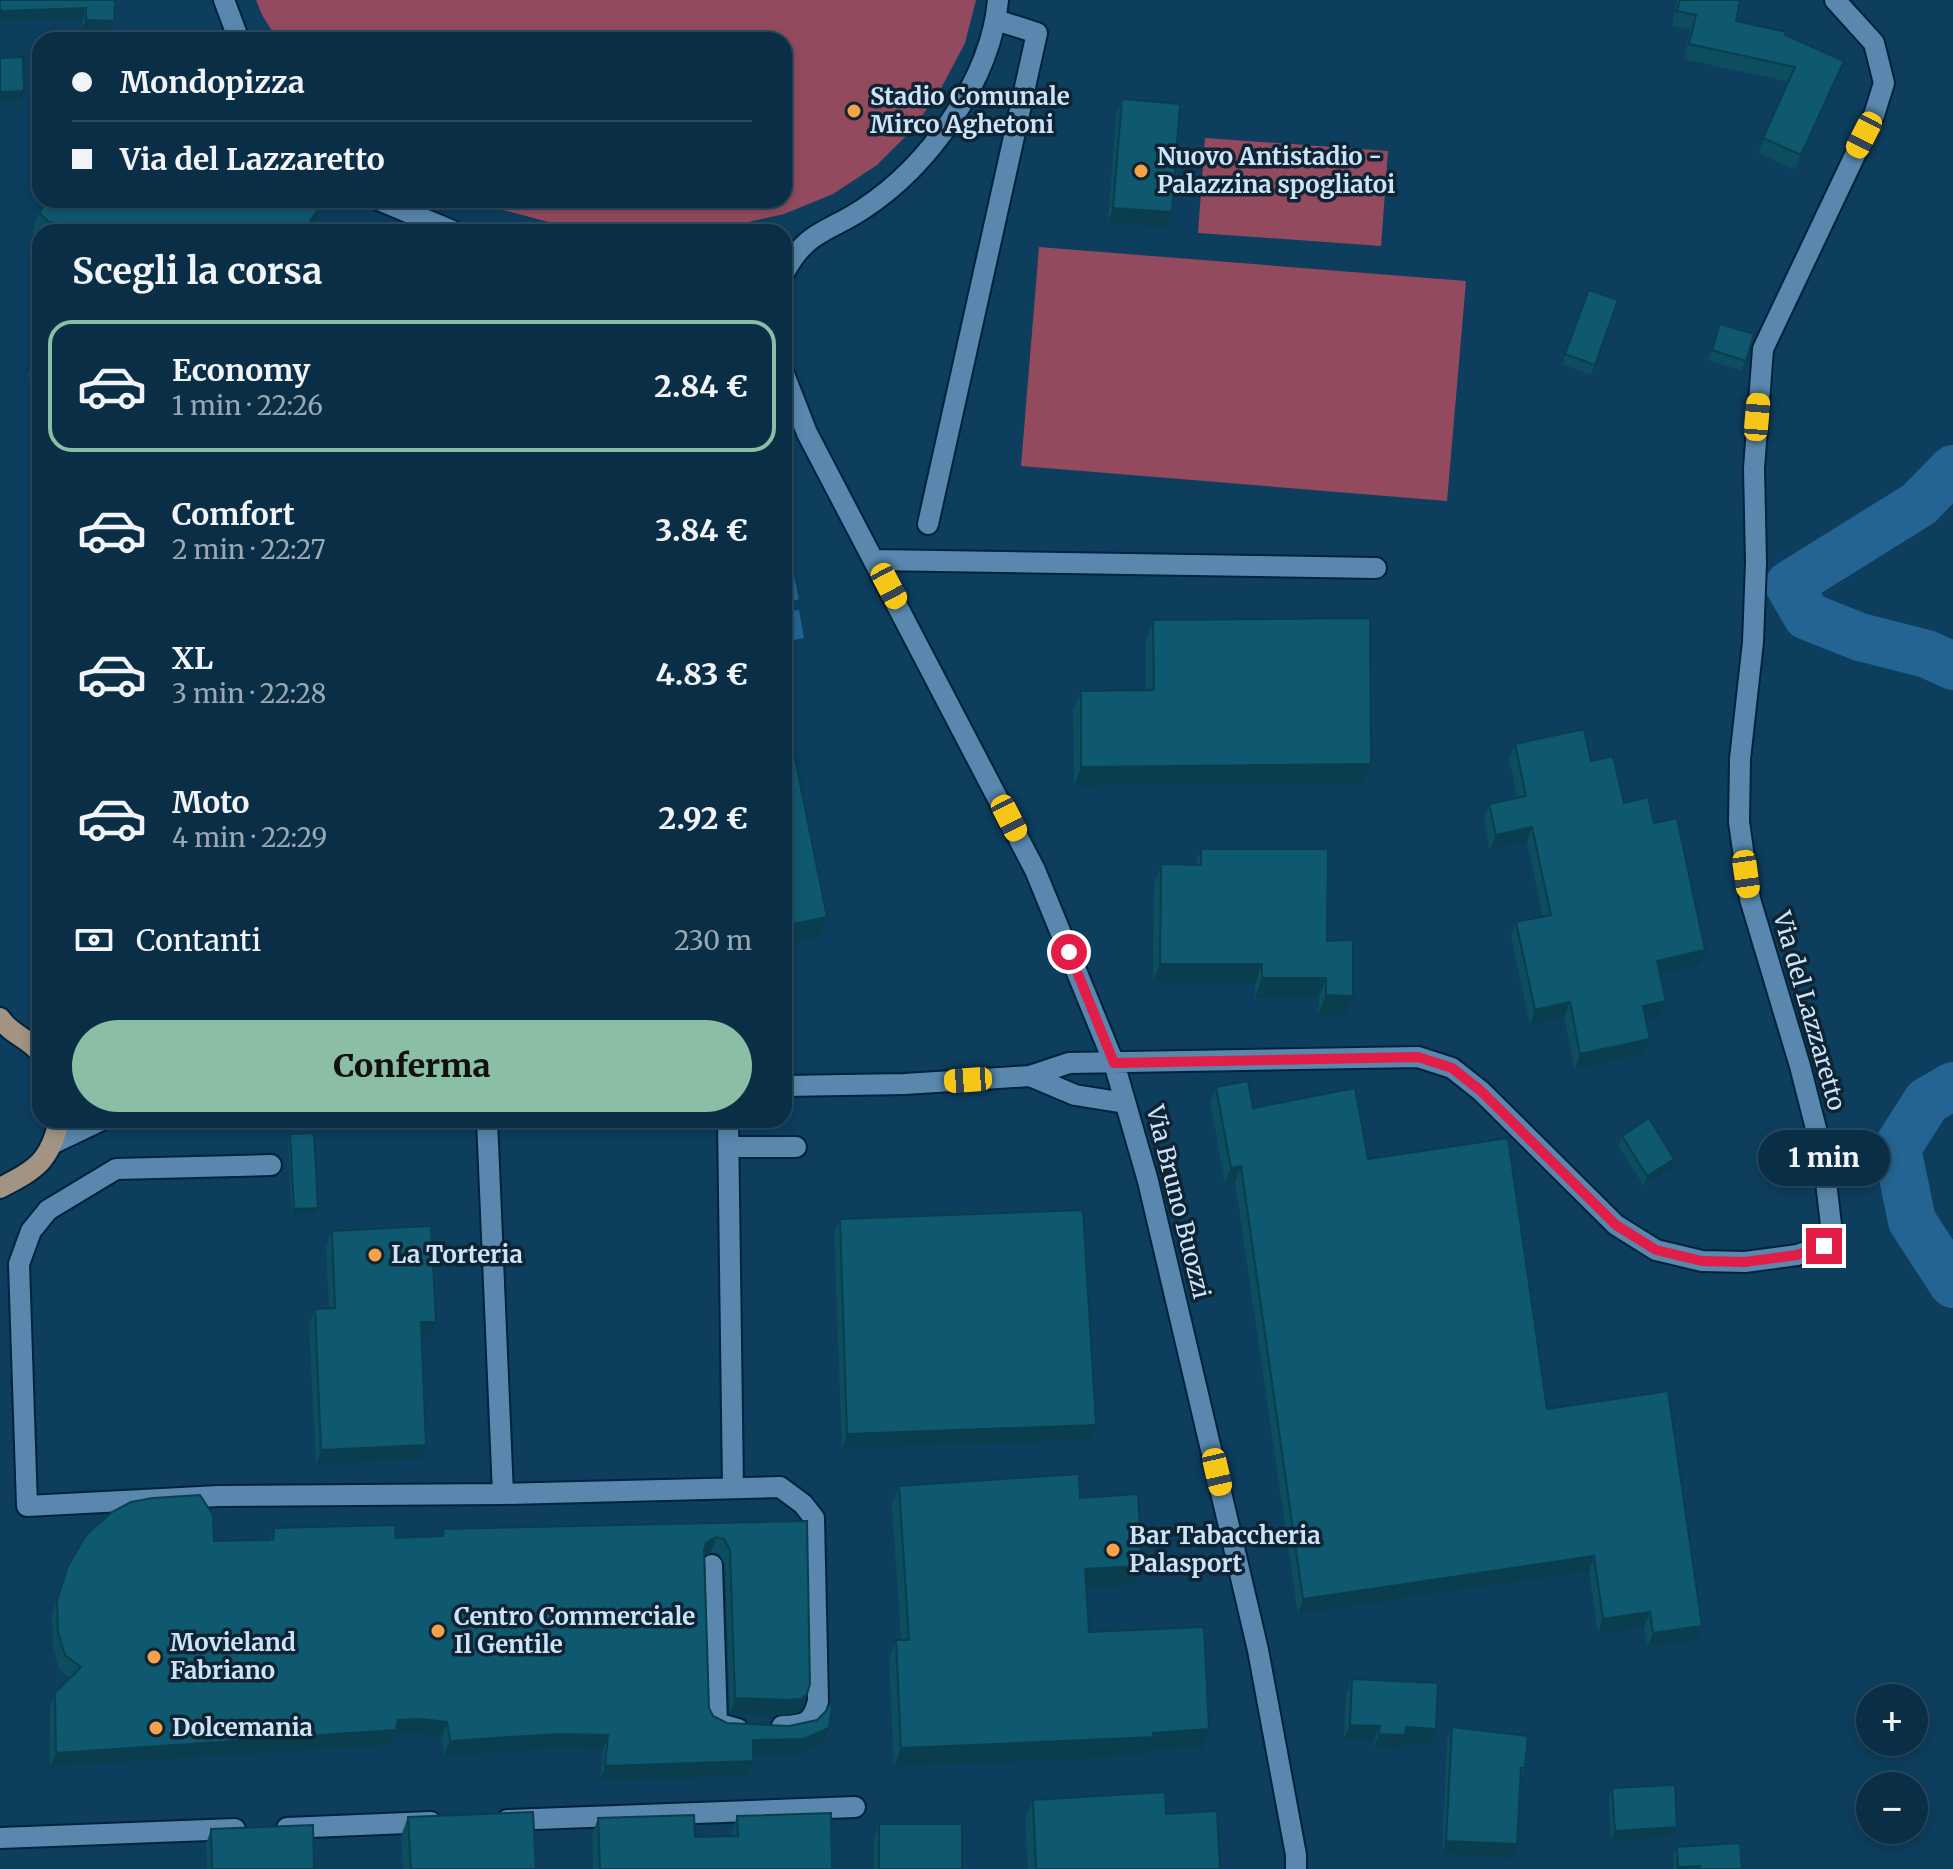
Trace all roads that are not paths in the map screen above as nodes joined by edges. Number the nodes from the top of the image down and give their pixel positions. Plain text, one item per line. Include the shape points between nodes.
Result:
1 (224, 0) edge
2 (1835, 0) edge
3 (997, 10) edge
4 (236, 32) edge
5 (398, 208) edge
6 (436, 224) edge
7 (792, 258) edge
8 (792, 395) edge
9 (928, 524) dead end
10 (875, 560) junction
11 (1376, 568) dead end
12 (3, 1026) edge
13 (32, 1045) edge
14 (1114, 1063) junction
15 (1030, 1076) junction
16 (792, 1086) edge
17 (1125, 1103) junction
18 (57, 1128) edge
19 (85, 1128) edge
20 (487, 1128) edge
21 (728, 1128) edge
22 (54, 1143) junction
23 (729, 1147) junction
24 (796, 1147) dead end
25 (271, 1165) dead end
26 (0, 1188) edge
27 (733, 1488) junction
28 (503, 1494) junction
29 (712, 1565) dead end
30 (855, 1807) dead end
31 (491, 1820) edge
32 (443, 1822) edge
33 (0, 1838) edge
34 (1296, 1869) edge

1 - 4 street
2 - 14 street, Via del Lazzaretto via 1874,43 1884,83 1874,115 1763,349 1754,468 1753,642 1739,822 1750,899 1823,1156 1831,1225 1824,1246 1745,1262 1702,1261 1656,1250 1607,1217 1481,1091 1452,1068 1418,1057
3 - 7 street via 980,70 931,148 862,210 826,227
3 - 9 street via 1037,33
5 - 6 street
8 - 10 street, Via Bruno Buozzi
10 - 11 street
10 - 14 street, Via Bruno Buozzi via 1035,870
12 - 13 main road
14 - 15 street via 1069,1063
14 - 17 street, Via Bruno Buozzi
15 - 16 street
15 - 17 street via 1075,1095
17 - 34 street, Via Bruno Buozzi via 1152,1196 1258,1650
18 - 22 main road
19 - 22 street
20 - 28 street
21 - 23 street
22 - 26 main road via 35,1169
23 - 24 street
23 - 27 street
25 - 28 street via 116,1169 48,1210 31,1231 19,1264 27,1506 219,1496
27 - 28 street
27 - 29 street via 780,1487 814,1518 818,1701 814,1716 802,1726 735,1729 717,1723
30 - 31 street
32 - 33 street

